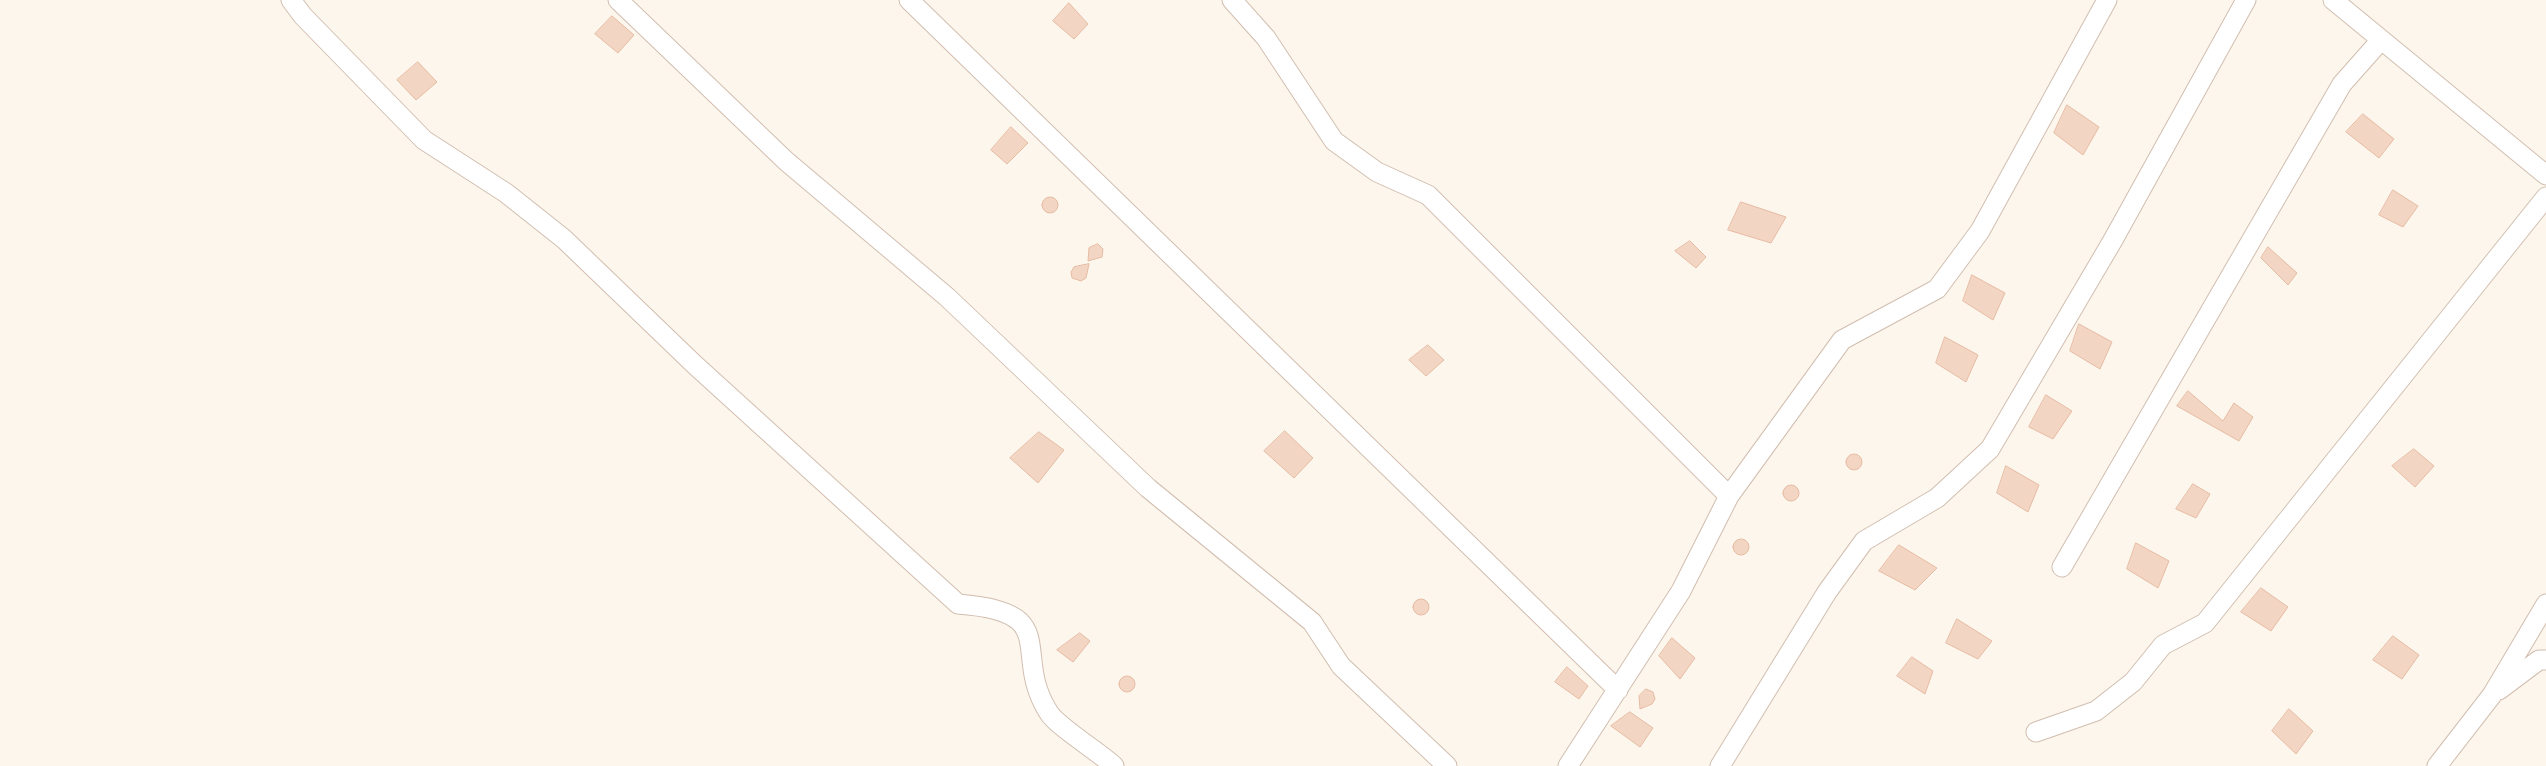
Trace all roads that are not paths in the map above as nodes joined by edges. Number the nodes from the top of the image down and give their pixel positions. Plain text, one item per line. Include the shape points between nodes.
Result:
1 (291, 0) edge
2 (618, 0) edge
3 (909, 0) edge
4 (1232, 0) edge
5 (2107, 0) edge
6 (2246, 0) edge
7 (2333, 0) edge
8 (2381, 40) junction
9 (2546, 176) edge
10 (2546, 197) edge
11 (1729, 496) junction
12 (2062, 567) dead end
13 (2546, 604) edge
14 (2546, 660) edge
15 (1618, 690) junction
16 (2492, 695) junction
17 (2036, 732) dead end
18 (1114, 766) edge
19 (1447, 766) edge
20 (1568, 766) edge
21 (1720, 766) edge
22 (2437, 766) edge

1 - 18 street via 424,140 506,193 564,239 695,366 958,604 990,606 1016,617 1029,633 1039,695 1051,715
2 - 19 street via 786,161 947,297 1148,488 1312,622 1341,666
3 - 15 street
4 - 11 street via 1266,38 1334,141 1377,172 1428,195
5 - 11 street via 1980,231 1937,290 1842,340
6 - 21 street via 2113,240 1990,450 1937,498 1864,541 1827,592
7 - 8 street
8 - 9 street
8 - 12 street via 2342,84
10 - 17 street via 2205,623 2163,645 2132,682 2096,711
11 - 15 street via 1681,591
13 - 16 street
14 - 16 street via 2539,660
15 - 20 street
16 - 22 street

